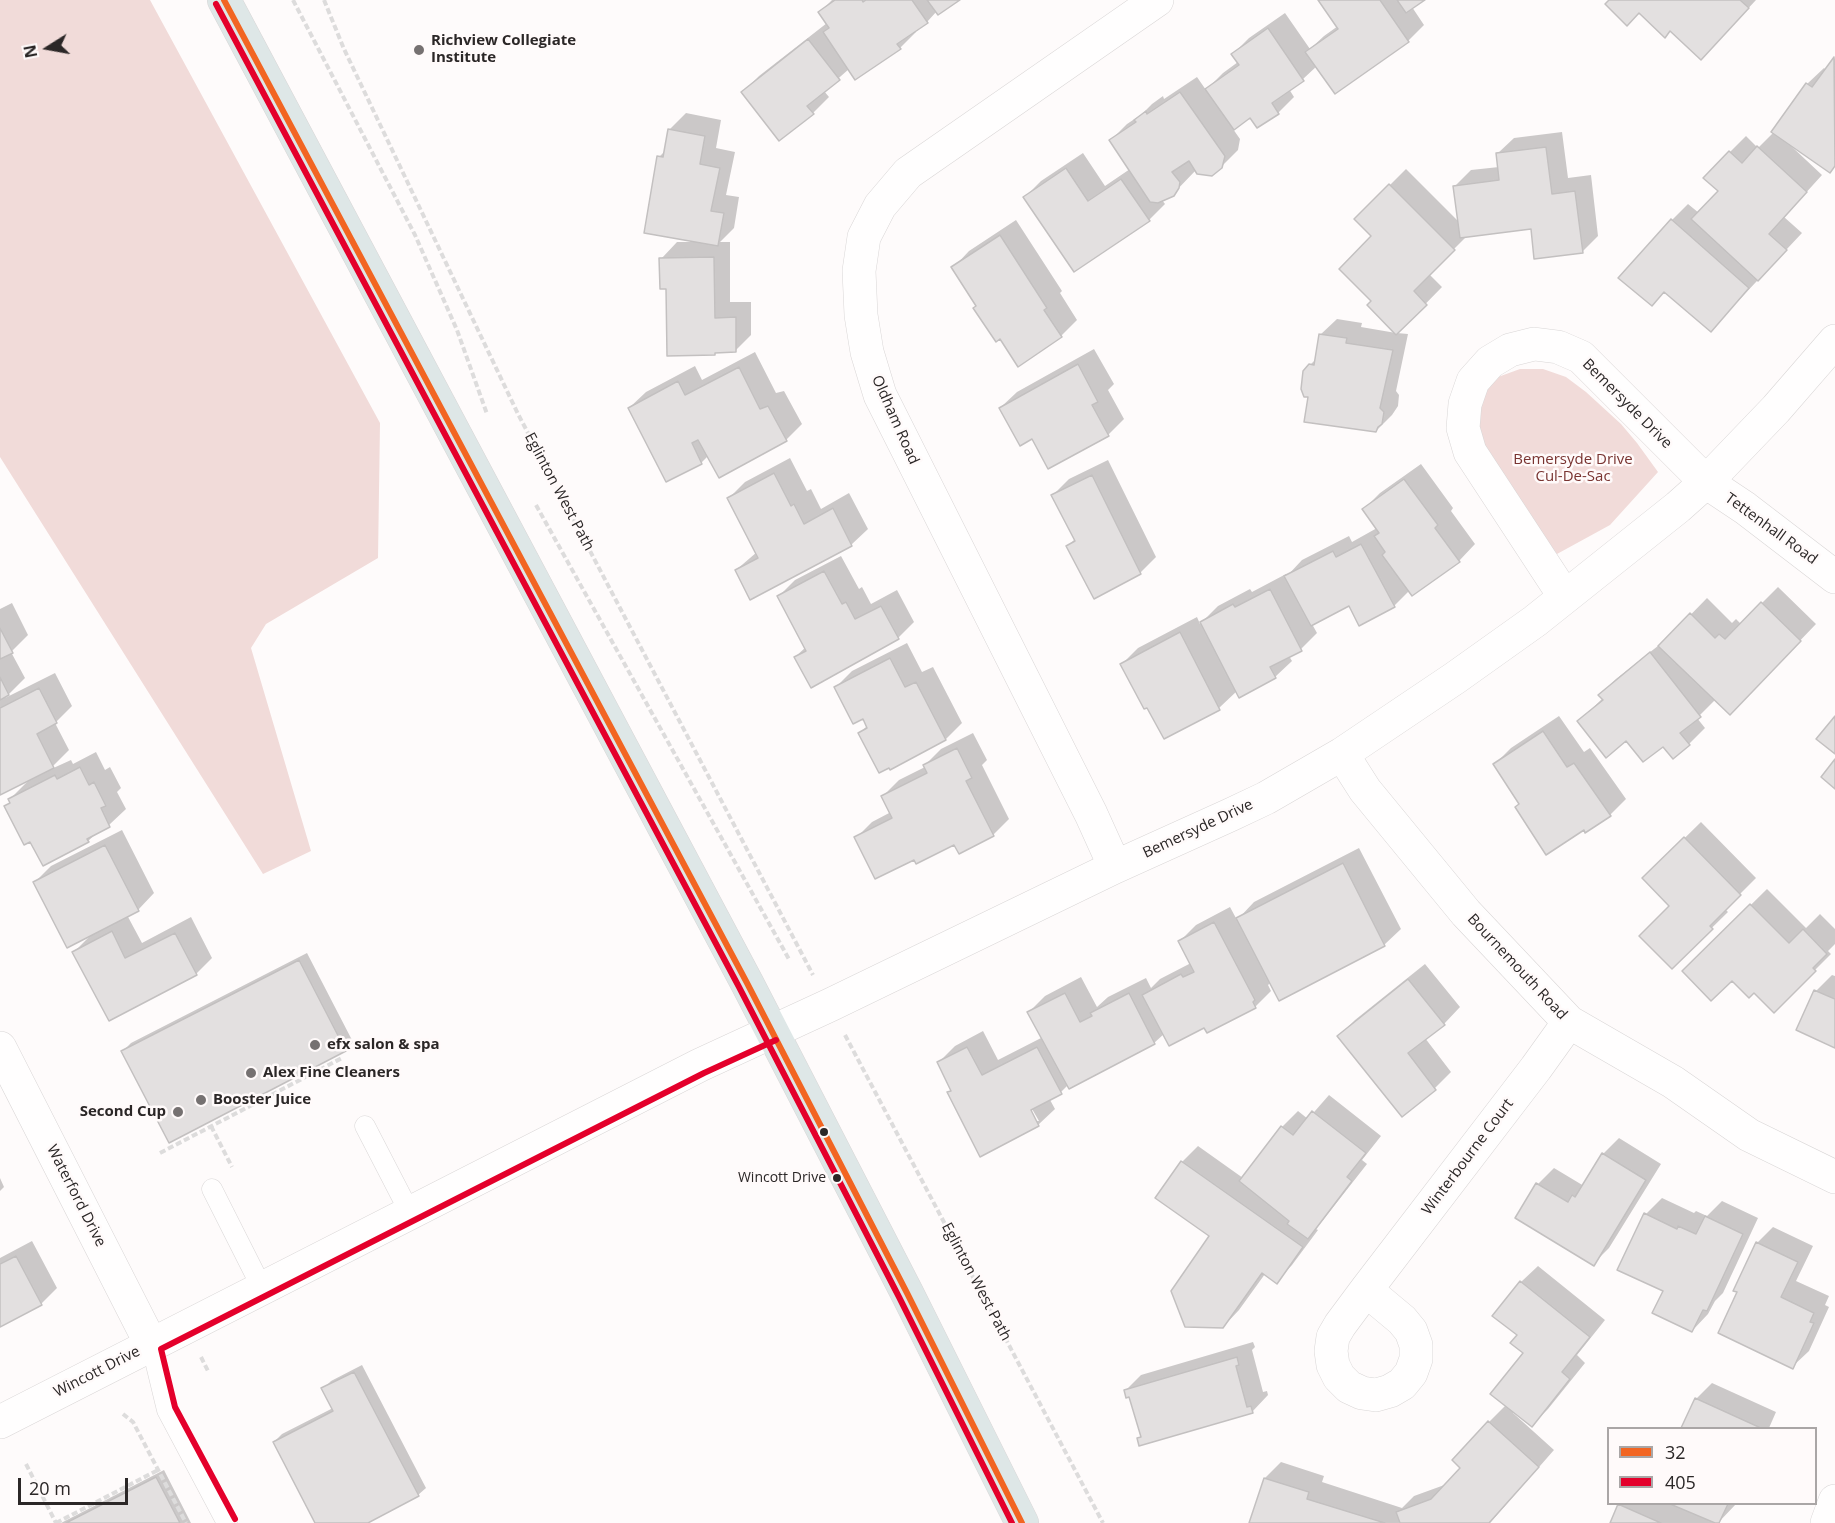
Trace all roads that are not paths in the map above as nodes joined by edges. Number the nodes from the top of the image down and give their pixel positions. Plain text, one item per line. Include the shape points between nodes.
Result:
1 (224, 0) edge
2 (1156, 0) edge
3 (1835, 341) edge
4 (1706, 482) junction
5 (1835, 577) edge
6 (1566, 597) junction
7 (1342, 754) junction
8 (1115, 867) junction
9 (1569, 1022) junction
10 (772, 1032) junction
11 (0, 1048) edge
12 (365, 1126) dead end
13 (1835, 1177) edge
14 (212, 1189) dead end
15 (410, 1213) junction
16 (262, 1288) junction
17 (1366, 1290) dead end
18 (151, 1344) junction
19 (0, 1422) edge
20 (1835, 1501) edge
21 (227, 1523) edge
22 (1022, 1523) edge
23 (1827, 1523) edge

1 - 10 main road
2 - 8 street, Oldham Road via 908,173 880,206 864,237 859,271 867,352 880,395
3 - 4 street, Bemersyde Drive
4 - 5 street, Tettenhall Road
4 - 6 street, Bemersyde Drive
4 - 6 street, Bemersyde Drive via 1581,357 1558,347 1534,344 1510,350 1490,362 1473,381 1465,404 1463,429 1470,452
6 - 7 street, Bemersyde Drive
7 - 8 street, Bemersyde Drive via 1266,798
7 - 9 street, Bournemouth Road via 1365,790 1466,913
8 - 10 street, Bemersyde Drive
9 - 13 street, Bournemouth Road via 1673,1082 1749,1135
9 - 17 street, Winterbourne Court
10 - 15 street, Wincott Drive
10 - 22 main road
11 - 18 street, Waterford Drive
12 - 15 lane
14 - 16 lane
15 - 16 street, Wincott Drive
16 - 18 street, Wincott Drive
18 - 19 street, Wincott Drive
18 - 21 lane via 167,1410
20 - 23 street

